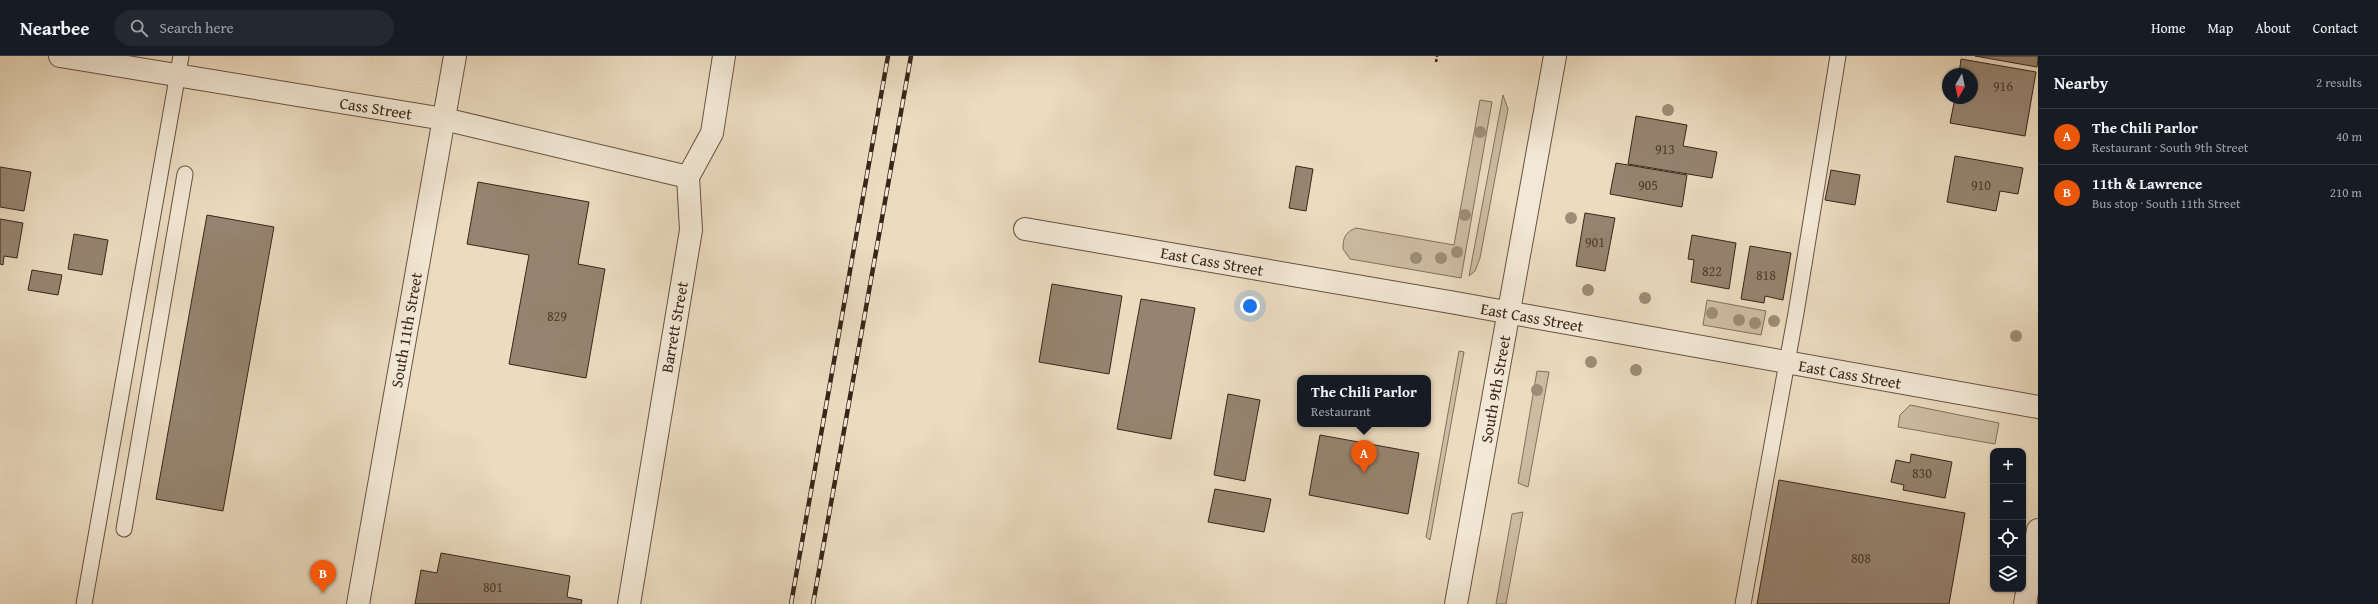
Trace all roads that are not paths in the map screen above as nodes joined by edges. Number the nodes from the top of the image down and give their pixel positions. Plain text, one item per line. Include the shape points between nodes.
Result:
1 (60, 56) edge
2 (455, 56) edge
3 (724, 56) edge
4 (1555, 56) edge
5 (1838, 56) edge
6 (179, 66) edge
7 (444, 119) junction
8 (185, 174) dead end
9 (688, 177) junction
10 (1025, 229) dead end
11 (1509, 313) junction
12 (1786, 363) junction
13 (2038, 408) edge
14 (124, 529) dead end
15 (2038, 530) edge
16 (84, 604) edge
17 (358, 604) edge
18 (629, 604) edge
19 (1456, 604) edge
20 (1743, 604) edge
21 (2025, 604) edge

1 - 6 street, Cass Street
2 - 7 street, South 11th Street
3 - 9 street via 712,133
4 - 11 street, South 9th Street
5 - 12 lane
6 - 7 street, Cass Street
6 - 16 lane
7 - 9 street, Cass Street
7 - 17 street, South 11th Street
8 - 14 lane
9 - 18 street, Barrett Street via 691,230
10 - 11 street, East Cass Street
11 - 12 street, East Cass Street
11 - 19 street, South 9th Street
12 - 13 street, East Cass Street
12 - 20 lane
15 - 21 street

